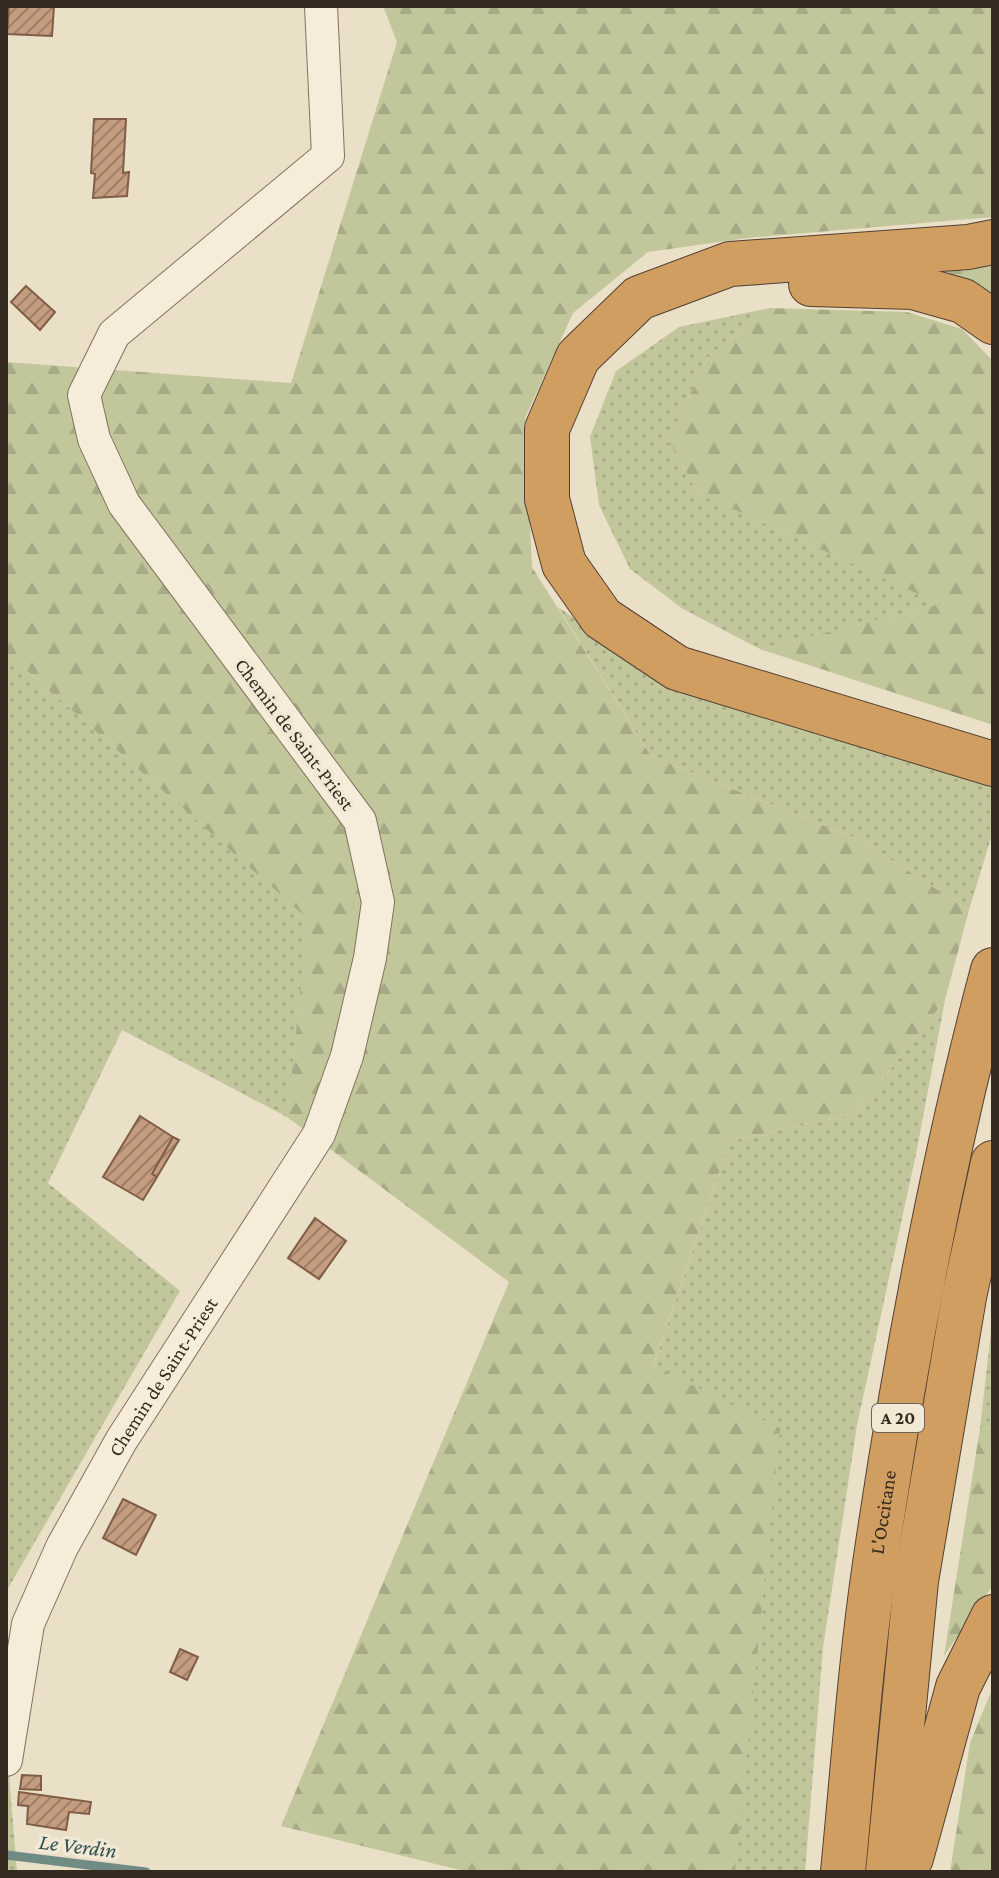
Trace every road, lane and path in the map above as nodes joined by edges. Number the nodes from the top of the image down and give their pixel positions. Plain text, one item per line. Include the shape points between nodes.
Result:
1 (321, 6) edge
2 (993, 242) edge
3 (993, 322) edge
4 (990, 763) edge
5 (993, 970) edge
6 (993, 1163) edge
7 (993, 1617) edge
8 (6, 1760) edge
9 (843, 1872) edge
10 (888, 1872) edge
11 (908, 1872) edge

1 - 8 street, Chemin de Saint-Priest via 328,156 114,334 84,395 94,439 124,504 360,821 378,902 370,958 347,1056 319,1134 121,1441 62,1547 28,1624
2 - 4 highway via 730,264 639,298 578,357 547,429 547,499 564,564 602,618 677,668
3 - 4 highway via 963,301 913,287 829,283 737,290 651,319 599,370 573,435 574,498 589,554 620,598 686,645
5 - 9 highway, L'Occitane / A 20 via 947,1158 910,1345 875,1567
6 - 10 highway, A 20 via 964,1297 916,1581
7 - 11 highway via 958,1687

